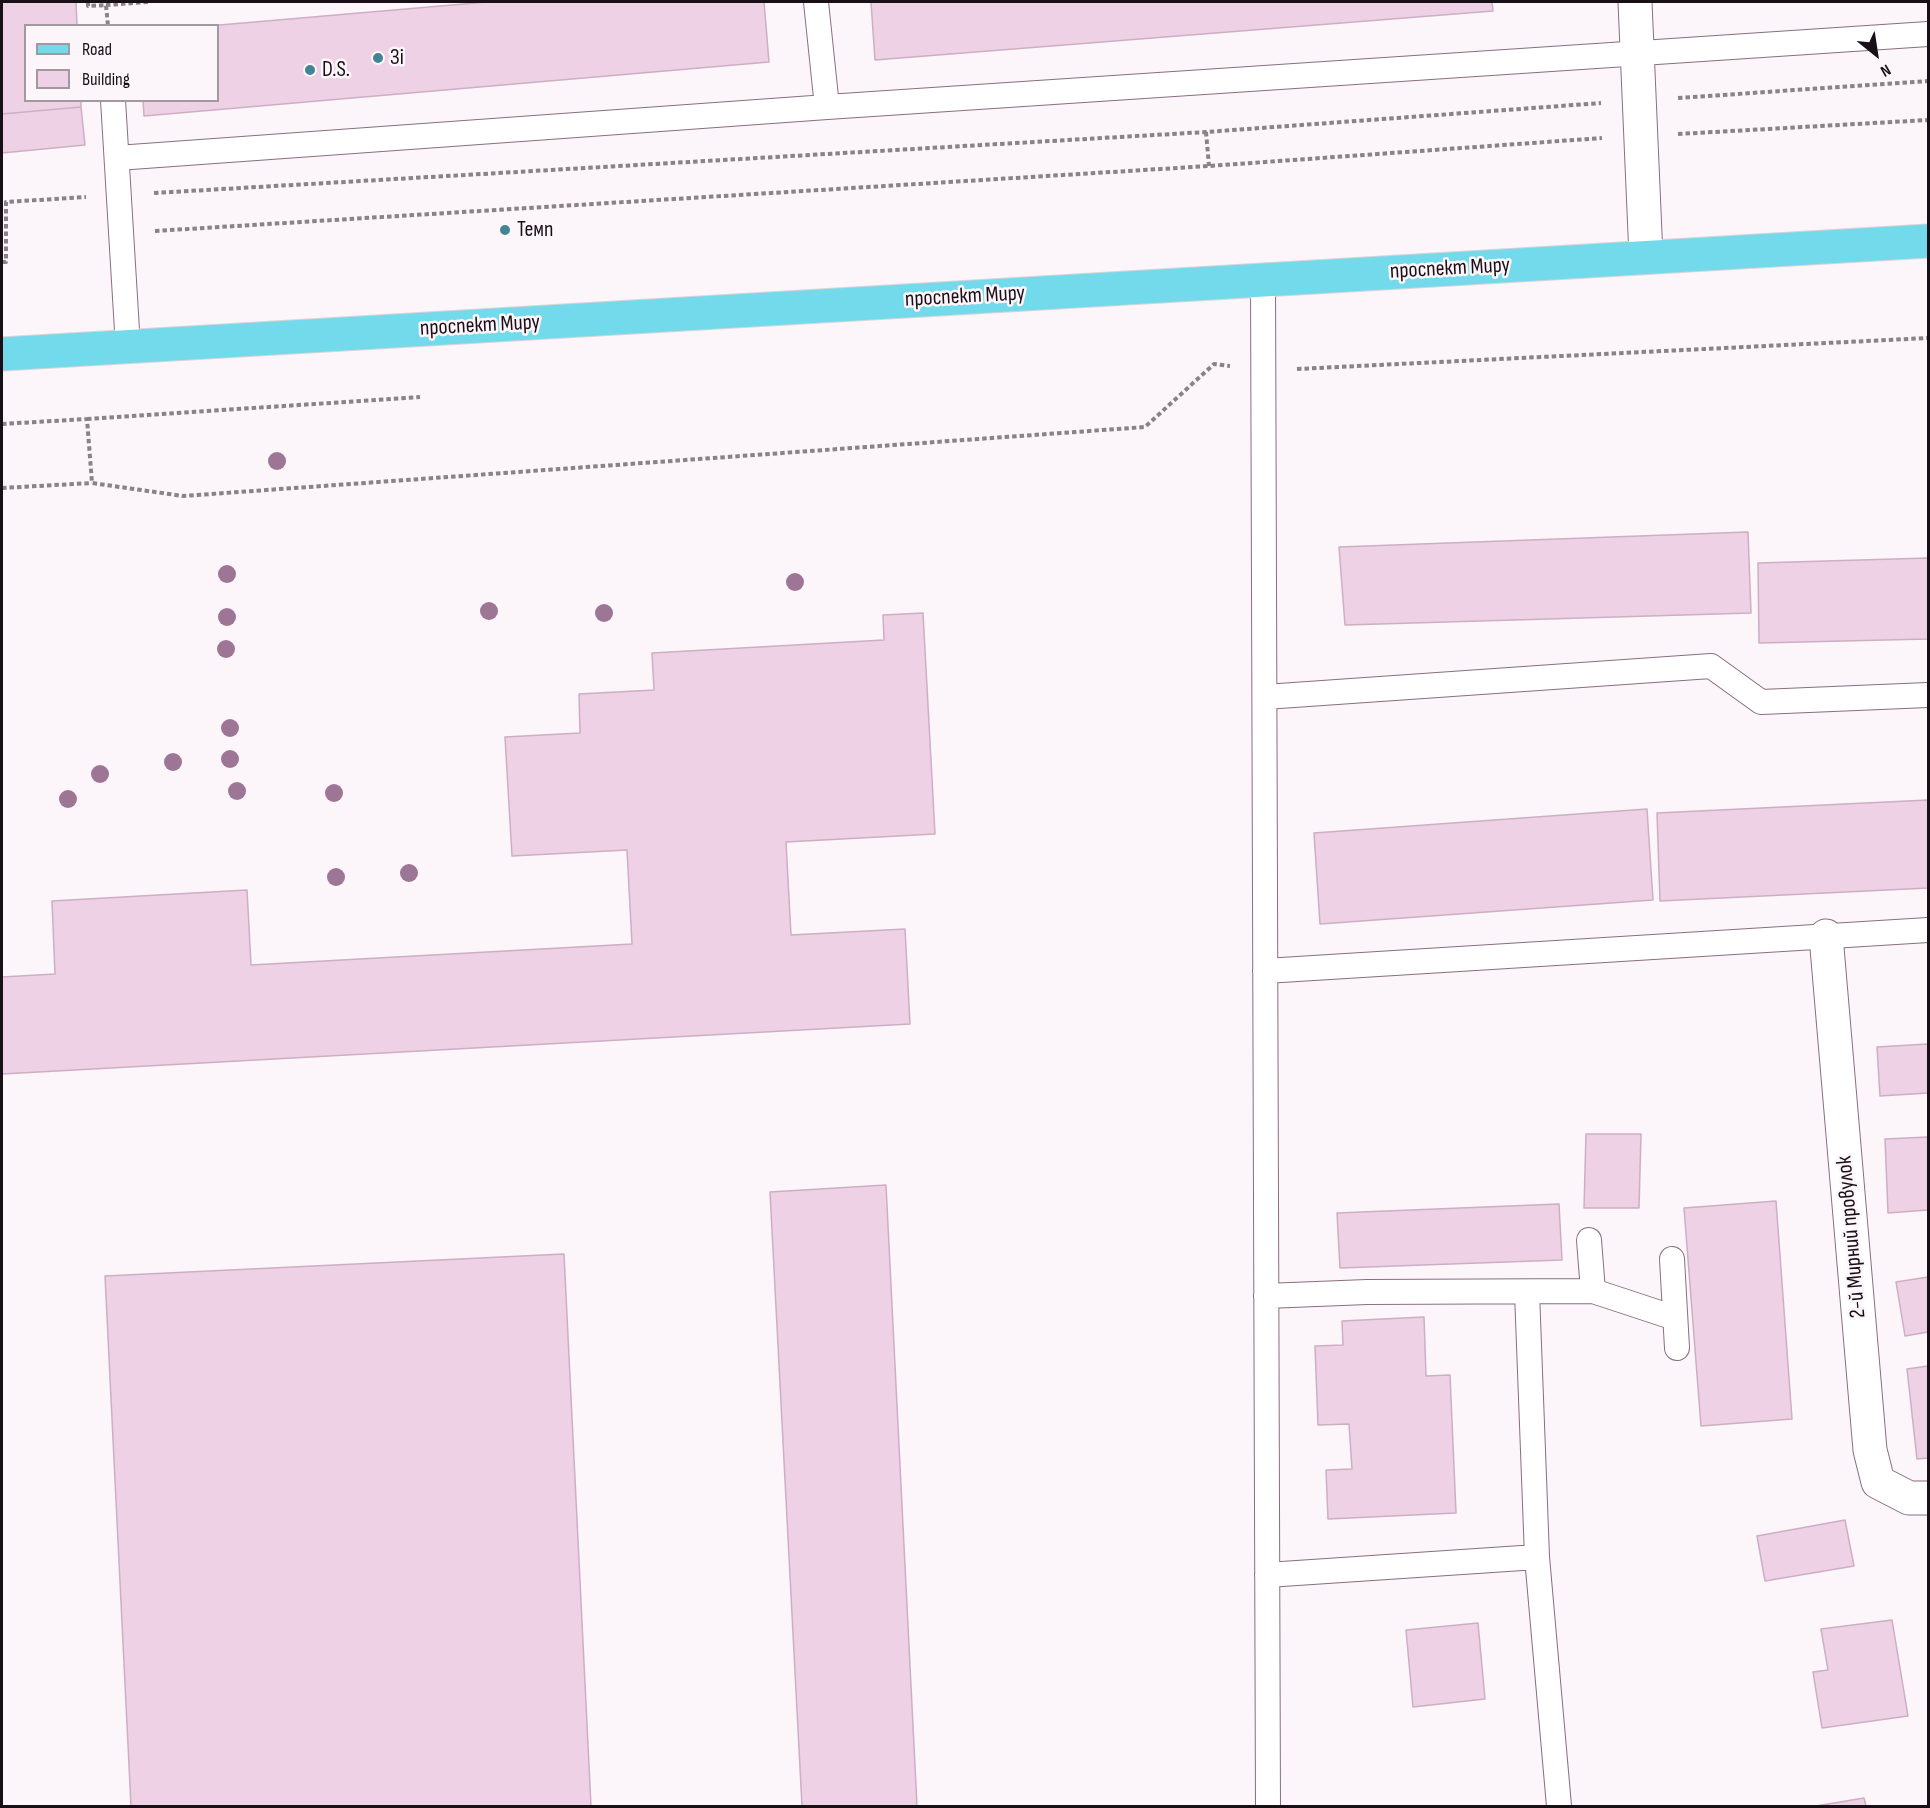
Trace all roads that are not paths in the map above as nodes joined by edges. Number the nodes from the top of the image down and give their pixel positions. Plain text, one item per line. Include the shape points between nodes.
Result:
1 (816, 2) edge
2 (1635, 2) edge
3 (1929, 34) edge
4 (1638, 53) junction
5 (113, 102) edge
6 (827, 107) junction
7 (117, 158) junction
8 (1929, 241) edge
9 (1646, 257) junction
10 (1263, 280) junction
11 (128, 347) junction
12 (2, 354) edge
13 (1929, 695) edge
14 (1264, 697) junction
15 (1929, 930) edge
16 (1826, 936) junction
17 (1265, 971) junction
18 (1589, 1240) dead end
19 (1672, 1259) dead end
20 (1593, 1291) junction
21 (1527, 1292) junction
22 (1266, 1296) junction
23 (1675, 1318) junction
24 (1677, 1348) dead end
25 (1929, 1498) edge
26 (1537, 1557) junction
27 (1267, 1575) junction
28 (1268, 1806) edge
29 (1559, 1806) edge

1 - 6 lane
2 - 4 street
3 - 4 lane
4 - 6 lane
4 - 9 street
5 - 7 lane
6 - 7 lane
7 - 11 lane
8 - 9 main road, проспект Миру
9 - 10 main road, проспект Миру
10 - 11 main road, проспект Миру
10 - 14 lane
11 - 12 main road, проспект Миру
13 - 14 lane via 1761,702 1711,666
14 - 17 lane
15 - 16 lane
16 - 17 lane
16 - 25 street, 2-й Мирний провулок via 1870,1450 1878,1482 1909,1498
17 - 22 lane
18 - 20 lane
19 - 23 lane
20 - 21 lane
20 - 23 lane
21 - 22 lane
21 - 26 lane
22 - 27 lane
23 - 24 lane
26 - 27 lane
26 - 29 lane
27 - 28 lane

